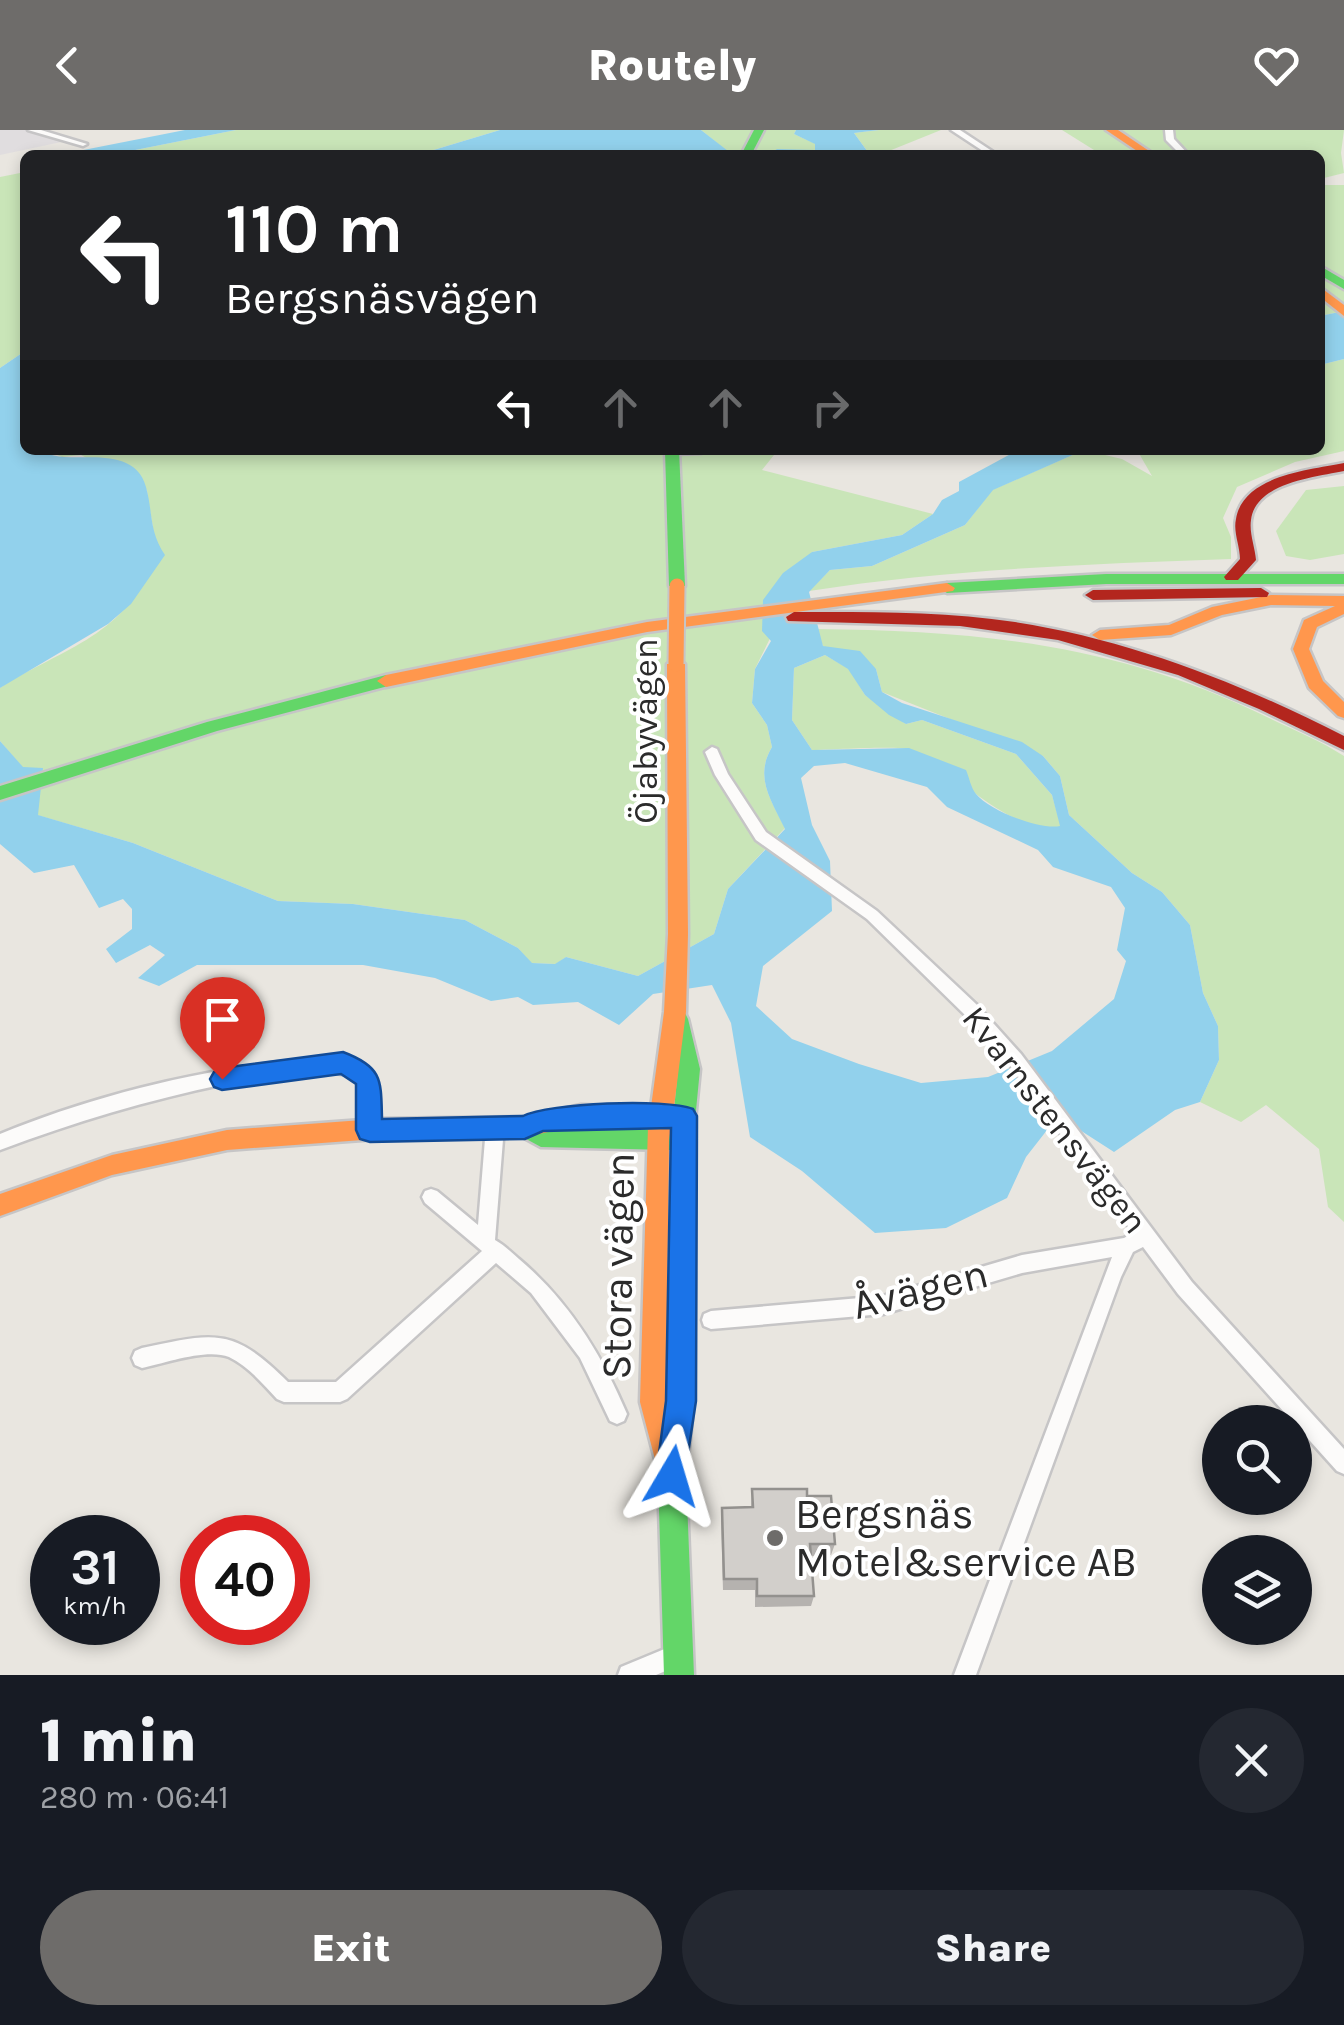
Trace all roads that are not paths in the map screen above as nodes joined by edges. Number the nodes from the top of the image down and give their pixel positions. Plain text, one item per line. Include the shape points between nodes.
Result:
1 (32, 130) edge
2 (955, 130) edge
3 (1089, 130) edge
4 (1111, 130) edge
5 (83, 144) dead end
6 (986, 150) edge
7 (1120, 150) edge
8 (1142, 150) edge
9 (1334, 291) edge
10 (1344, 312) edge
11 (672, 455) edge
12 (1344, 467) edge
13 (1232, 577) junction
14 (1344, 579) edge
15 (1344, 601) edge
16 (829, 610) junction
17 (752, 616) junction
18 (1049, 632) junction
19 (1344, 712) edge
20 (1344, 744) edge
21 (712, 752) dead end
22 (49, 782) junction
23 (0, 793) edge
24 (0, 804) edge
25 (675, 1012) junction
26 (660, 1115) junction
27 (684, 1116) junction
28 (495, 1127) junction
29 (525, 1127) junction
30 (370, 1130) junction
31 (658, 1140) junction
32 (682, 1141) junction
33 (0, 1142) edge
34 (431, 1198) dead end
35 (0, 1205) edge
36 (1147, 1235) junction
37 (492, 1245) junction
38 (1127, 1246) junction
39 (711, 1320) dead end
40 (142, 1358) dead end
41 (618, 1414) dead end
42 (1344, 1464) edge
43 (672, 1476) junction
44 (679, 1664) edge
45 (630, 1675) edge
46 (965, 1675) edge

1 - 5 street
2 - 6 street
3 - 7 main road
4 - 8 main road
9 - 10 main road
11 - 25 main road, Öjabyvägen, bridge
12 - 13 main road via 1255,498 1243,522 1248,560
13 - 14 main road
13 - 16 main road via 1029,583
15 - 16 main road via 1006,598
15 - 18 main road via 1271,600 1171,630 1114,636
15 - 19 main road via 1310,624 1300,647 1309,676
16 - 17 main road
16 - 17 main road
16 - 18 main road
17 - 22 main road via 618,630 472,660 274,710
18 - 20 main road via 1210,679
21 - 36 street, Kvarnstensvägen via 761,836 872,914 1015,1058
22 - 23 main road
22 - 24 main road
25 - 26 main road, Öjabyvägen
25 - 27 main road, Öjabyvägen via 689,1069
26 - 27 main road
26 - 29 main road via 540,1120
26 - 31 main road, Stora vägen
27 - 32 main road, Stora vägen
28 - 29 main road
28 - 30 main road
28 - 37 street
29 - 31 main road via 542,1137
30 - 33 street via 368,1081 343,1063 184,1086
30 - 35 main road via 224,1140 133,1160
31 - 32 main road
31 - 43 main road, Stora vägen via 653,1402
32 - 43 main road, Stora vägen via 681,1401
34 - 37 street
36 - 38 street, Åvägen
36 - 42 street, Kvarnstensvägen
37 - 40 street via 340,1392 284,1392 248,1354 228,1346 205,1344
37 - 41 street via 566,1320
38 - 39 street, Åvägen via 1022,1264 883,1305
38 - 46 street
43 - 44 main road, Stora vägen
44 - 45 street

